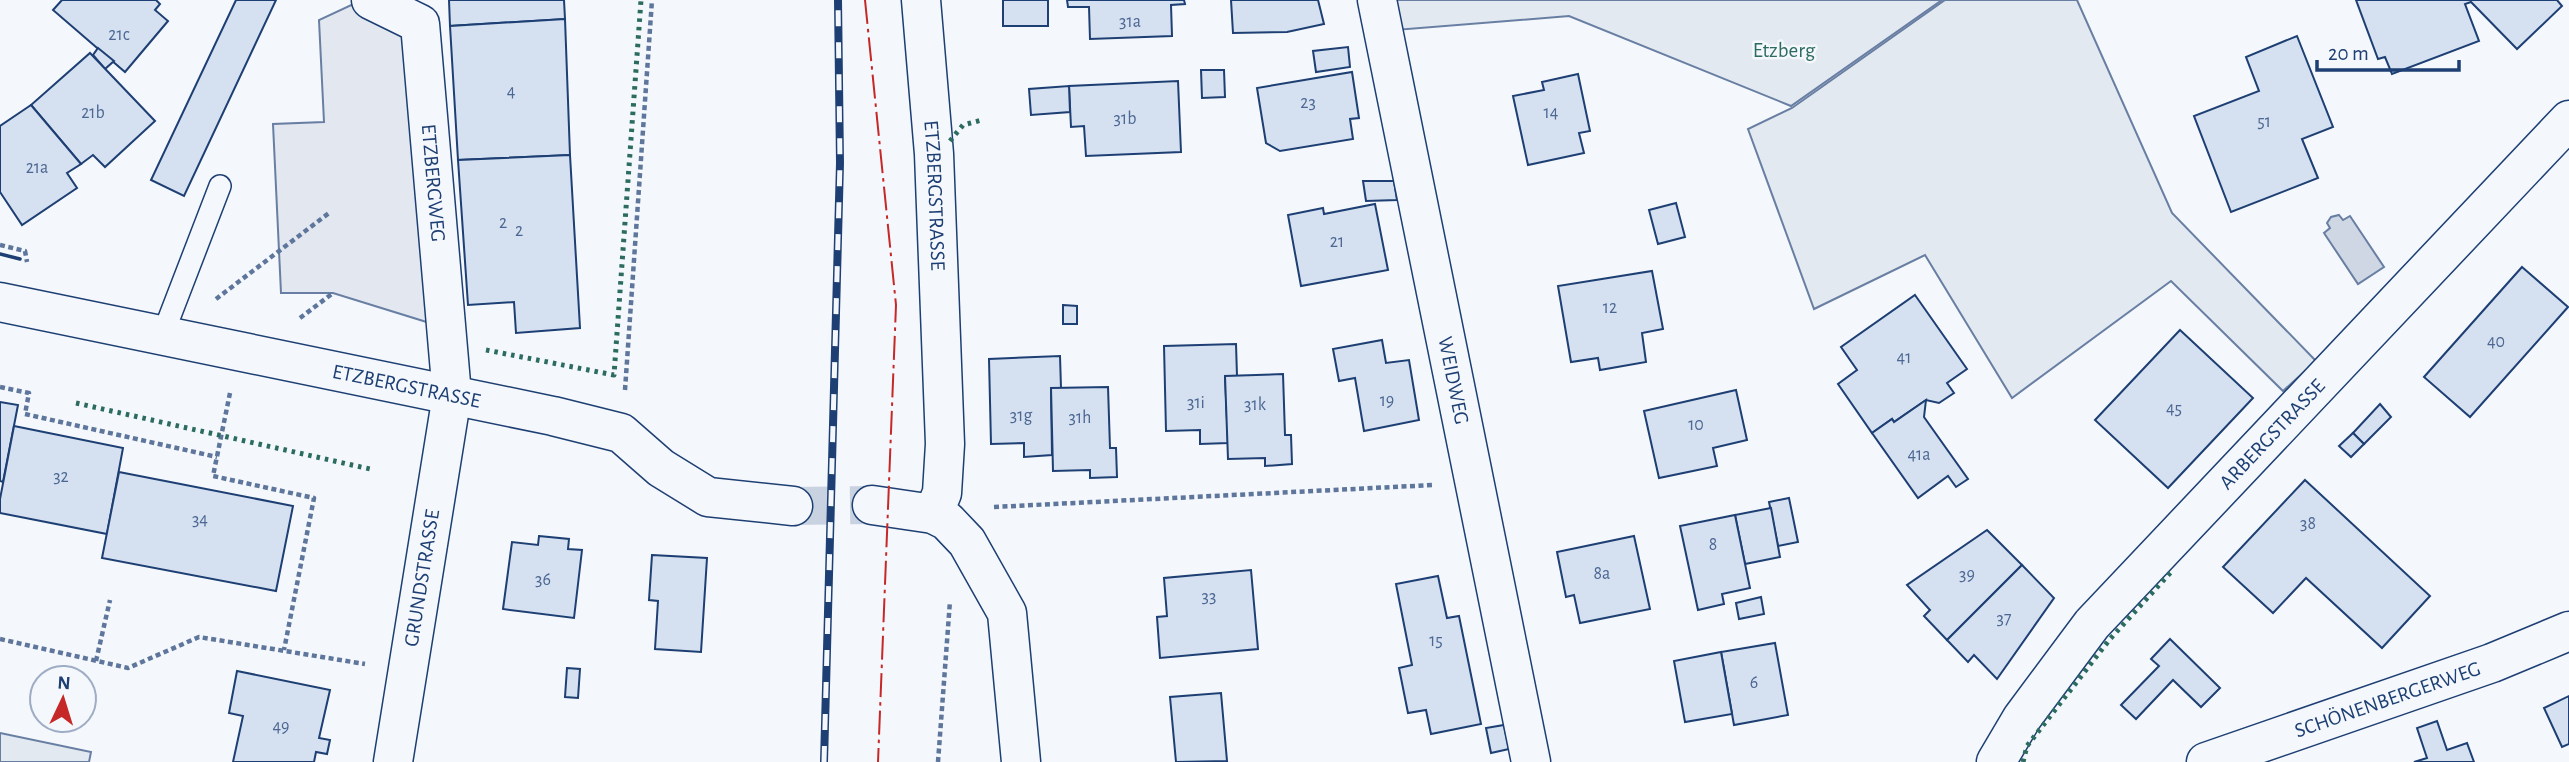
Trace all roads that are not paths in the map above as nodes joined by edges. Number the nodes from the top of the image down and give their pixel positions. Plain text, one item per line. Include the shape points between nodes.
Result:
1 (371, 0) edge
2 (921, 0) edge
3 (1377, 0) edge
4 (2569, 120) edge
5 (220, 186) dead end
6 (0, 302) edge
7 (163, 334) junction
8 (452, 395) junction
9 (872, 505) tunnel mouth
10 (793, 506) tunnel mouth
11 (949, 526) junction
12 (2569, 631) edge
13 (393, 762) edge
14 (1021, 762) edge
15 (1531, 762) edge
16 (1996, 762) edge
17 (2206, 762) edge

1 - 8 street, ETZBERGWEG via 420,24
2 - 11 street, ETZBERGSTRASSE via 934,154 945,444 942,494
3 - 15 street, WEIDWEG
4 - 16 street, ARBERGSTRASSE via 2092,624 2022,718
5 - 7 lane
6 - 7 street, ETZBERGSTRASSE
7 - 8 street, ETZBERGSTRASSE
8 - 10 street, ETZBERGSTRASSE via 621,433 661,468 708,497
8 - 13 street, GRUNDSTRASSE
9 - 11 street
11 - 14 street via 1007,612
12 - 17 street, SCHÖNENBERGERWEG via 2492,663

